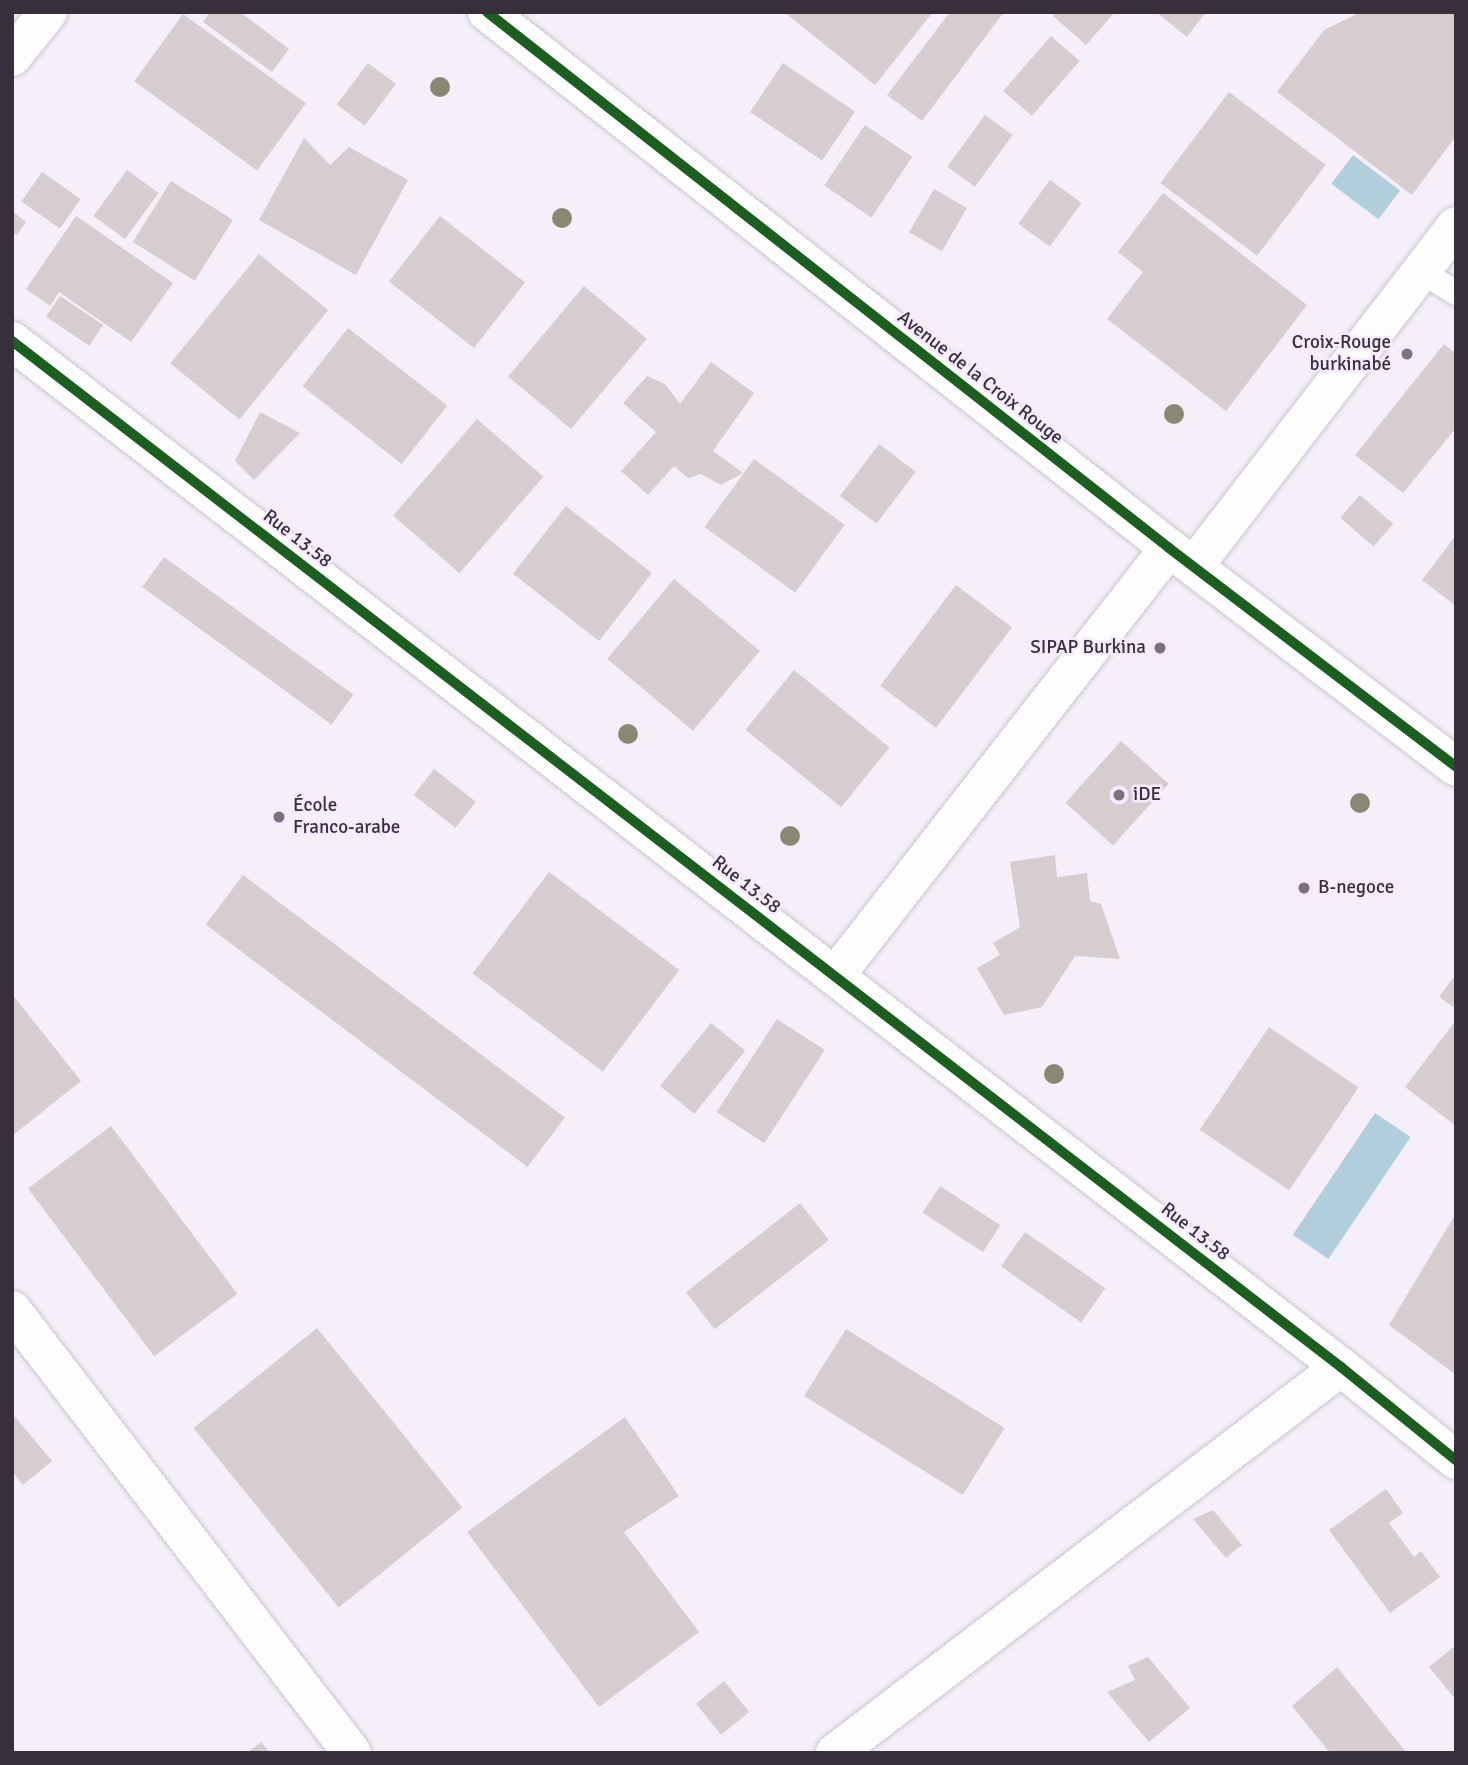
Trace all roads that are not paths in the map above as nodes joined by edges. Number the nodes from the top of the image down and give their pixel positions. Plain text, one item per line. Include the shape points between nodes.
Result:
1 (487, 12) edge
2 (1456, 226) edge
3 (1420, 271) junction
4 (1456, 293) edge
5 (12, 341) edge
6 (1181, 557) junction
7 (1456, 766) edge
8 (835, 976) junction
9 (12, 1310) edge
10 (1341, 1367) junction
11 (1456, 1460) edge
12 (352, 1753) edge
13 (835, 1753) edge

1 - 6 street, Avenue de la Croix Rouge
2 - 3 street
3 - 4 lane
3 - 6 street
5 - 8 street, Rue 13.58
6 - 7 street, Avenue de la Croix Rouge
6 - 8 street
8 - 10 street, Rue 13.58
9 - 12 street
10 - 11 street, Rue 13.58
10 - 13 street

